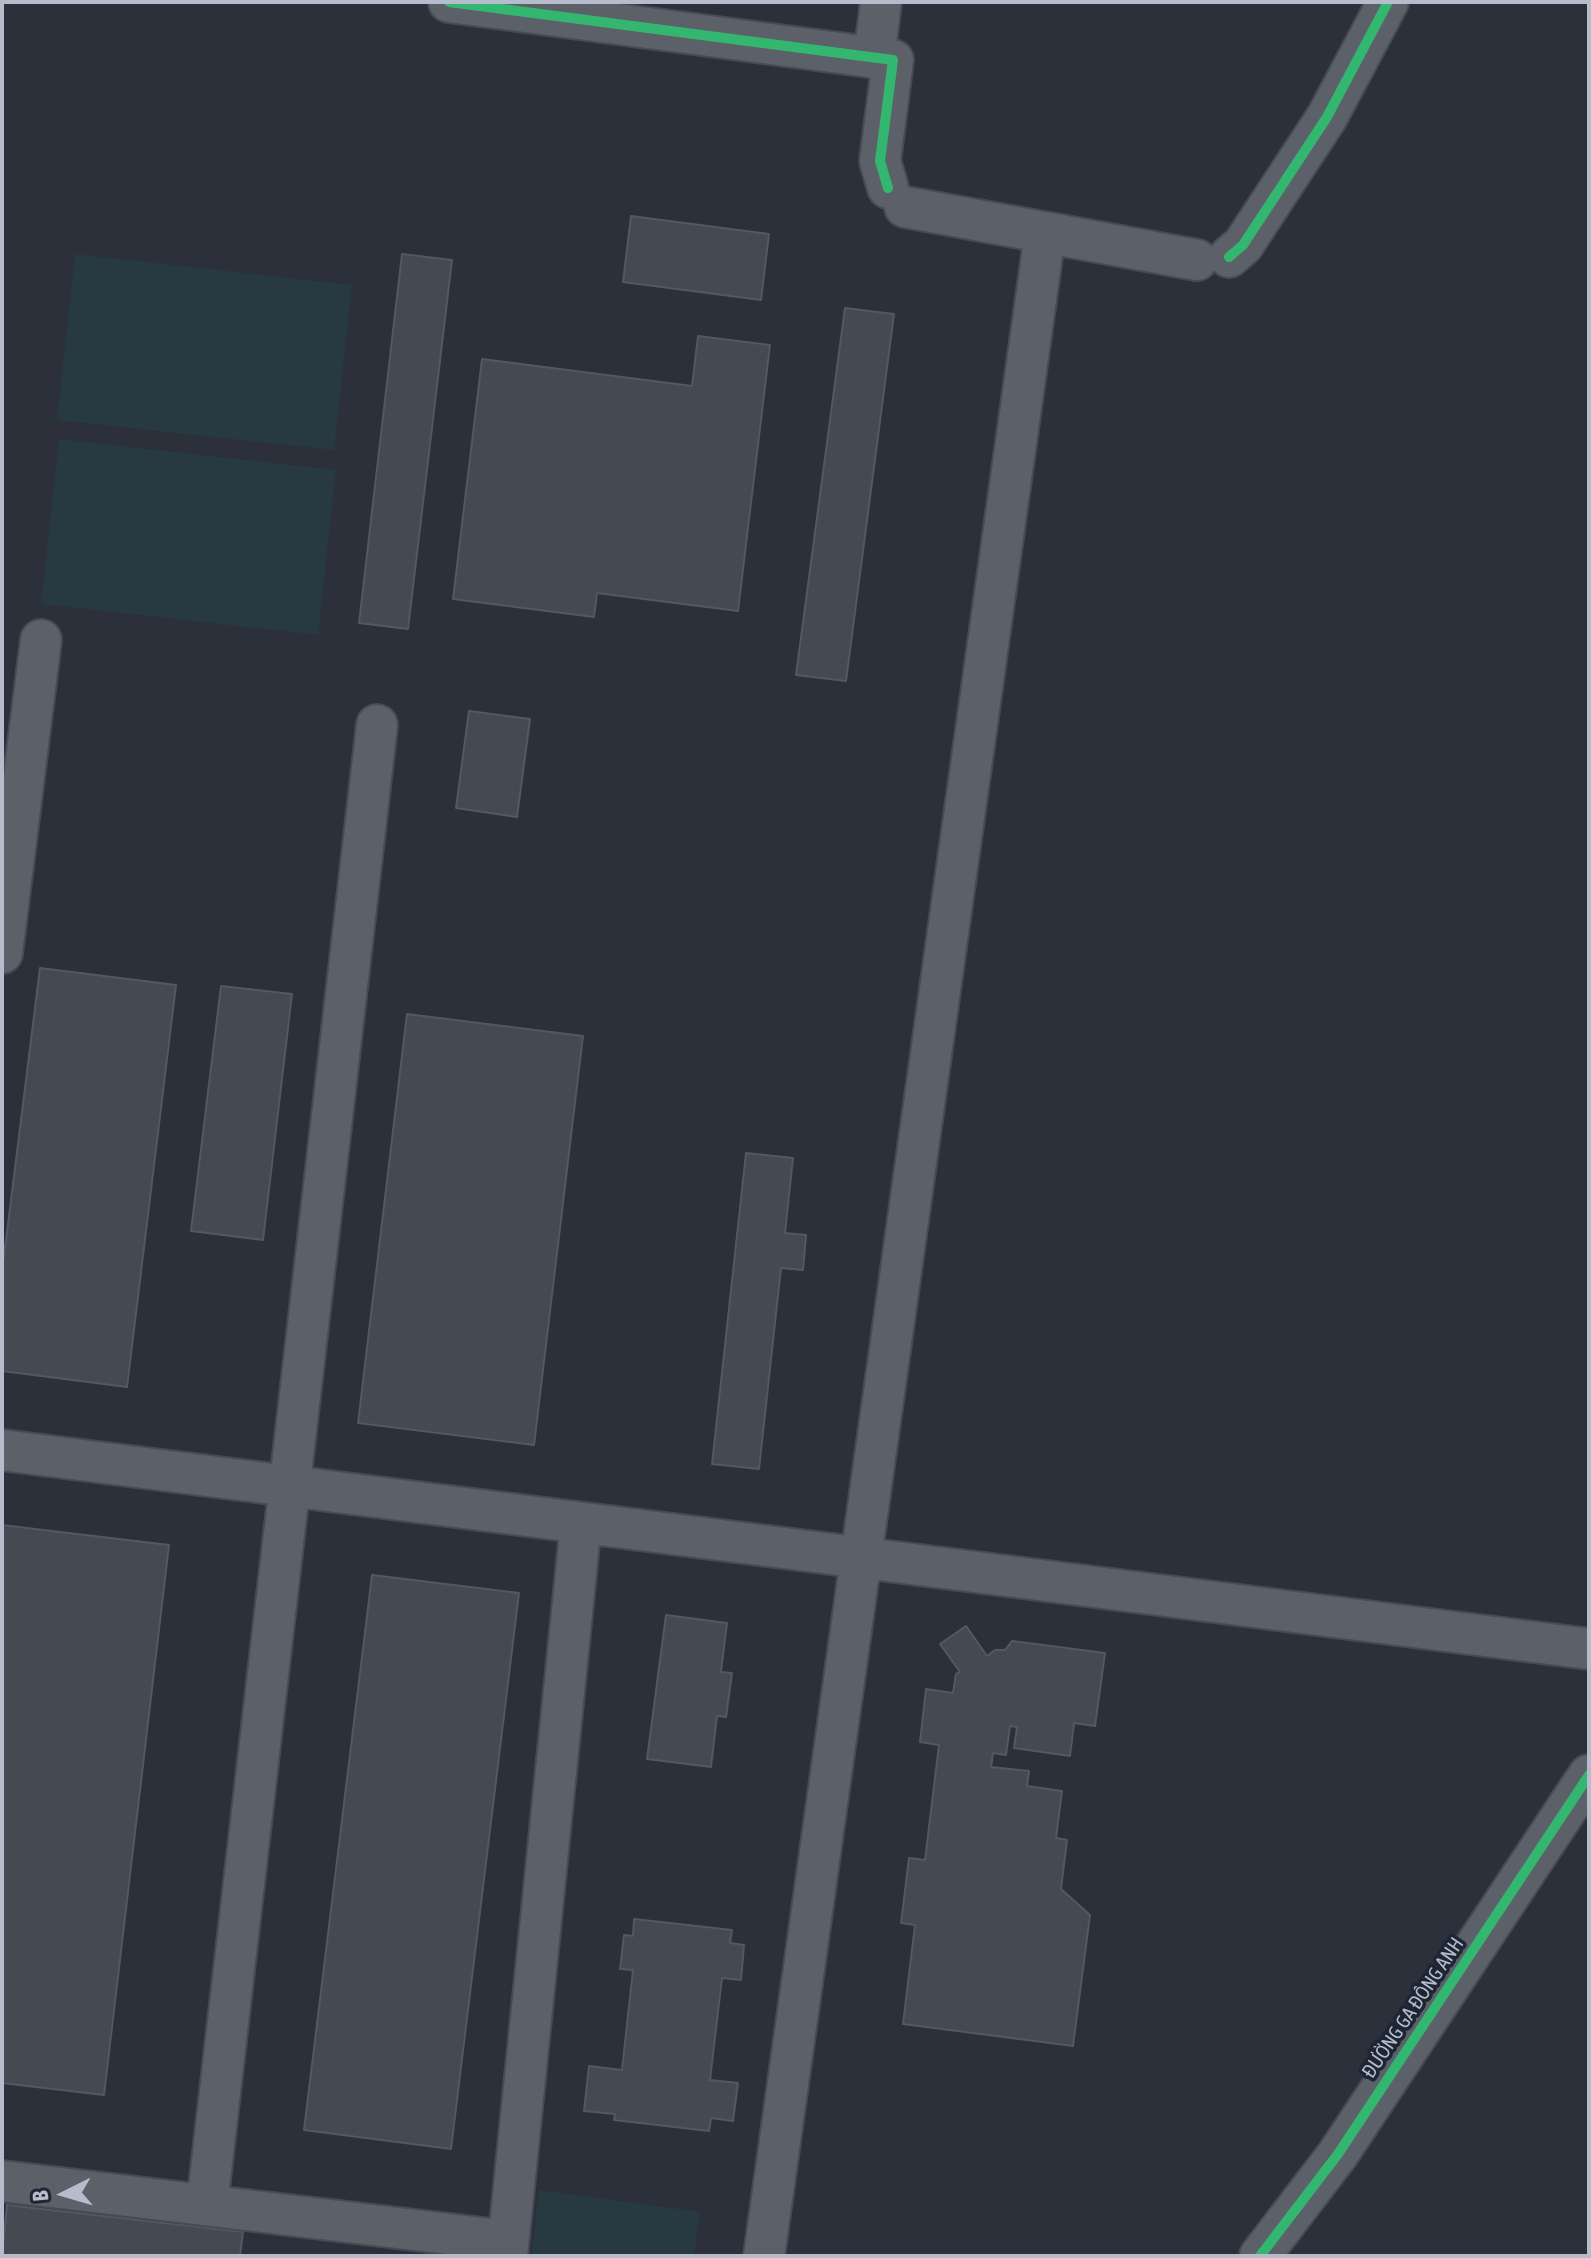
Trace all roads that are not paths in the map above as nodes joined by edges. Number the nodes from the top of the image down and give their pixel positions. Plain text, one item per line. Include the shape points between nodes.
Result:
1 (449, 2) edge
2 (881, 2) edge
3 (1388, 2) edge
4 (504, 6) edge
5 (653, 15) edge
6 (874, 58) junction
7 (1045, 234) junction
8 (41, 640) dead end
9 (377, 725) dead end
10 (2, 953) edge
11 (2, 1450) edge
12 (289, 1486) junction
13 (581, 1523) junction
14 (861, 1558) junction
15 (1589, 1649) edge
16 (1589, 1775) edge
17 (2, 2181) edge
18 (207, 2205) junction
19 (508, 2248) edge
20 (764, 2256) edge
21 (1260, 2256) edge

1 - 4 street
2 - 6 street
3 - 7 street via 1327,117 1243,245 1213,259
4 - 5 street
5 - 6 street
6 - 7 street via 893,60 880,161 896,197
7 - 14 street
8 - 10 street
9 - 12 street
11 - 12 street
12 - 13 street
12 - 18 street
13 - 14 street
13 - 19 street
14 - 15 street
14 - 20 street
16 - 21 street, ĐƯỜNG GA ĐÔNG ANH via 1338,2154
17 - 18 street
18 - 19 street

